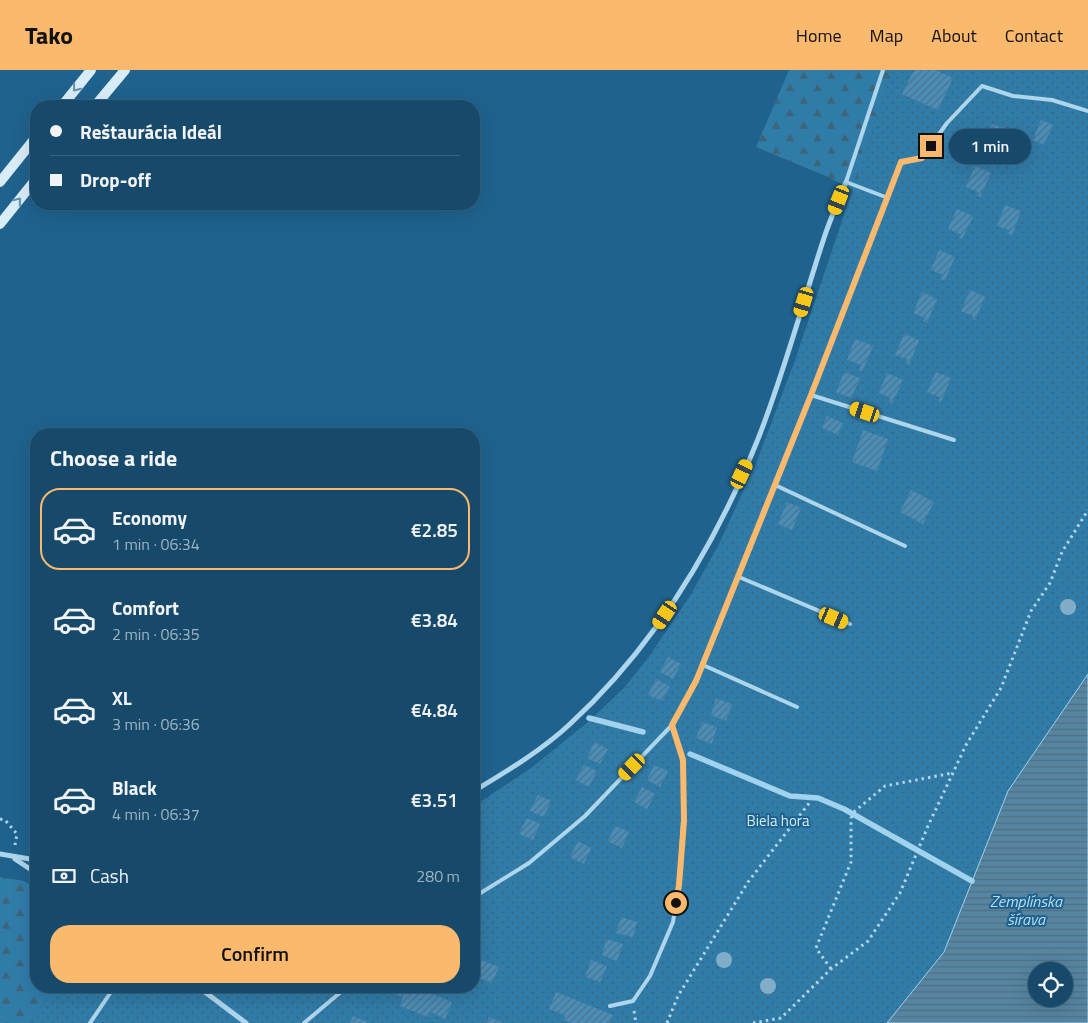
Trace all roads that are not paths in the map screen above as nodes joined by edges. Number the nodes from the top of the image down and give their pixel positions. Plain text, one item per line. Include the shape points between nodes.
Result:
1 (91, 70) edge
2 (125, 70) edge
3 (883, 70) edge
4 (67, 100) edge
5 (100, 100) edge
6 (1088, 111) edge
7 (30, 144) edge
8 (0, 182) edge
9 (846, 182) junction
10 (30, 186) edge
11 (888, 198) junction
12 (0, 224) edge
13 (811, 395) junction
14 (954, 440) dead end
15 (775, 486) junction
16 (905, 546) dead end
17 (738, 577) junction
18 (850, 624) dead end
19 (703, 665) junction
20 (797, 707) dead end
21 (672, 725) junction
22 (480, 787) edge
23 (0, 854) edge
24 (13, 857) junction
25 (30, 859) edge
26 (30, 869) edge
27 (480, 893) edge
28 (110, 993) edge
29 (206, 993) edge
30 (340, 993) edge
31 (610, 1006) dead end
32 (90, 1023) edge
33 (246, 1023) edge
34 (304, 1023) edge

1 -> 4 main road
2 - 5 main road
3 - 9 lane
6 - 11 lane via 1052,100 1013,96 982,86 947,123 922,158 901,162
7 - 8 main road
9 - 11 lane
9 - 22 street via 758,440 693,574 614,681 569,725 519,764
12 -> 10 main road
11 - 13 lane
13 - 14 lane
13 - 15 lane
15 - 16 lane
15 - 17 lane
17 - 18 lane
17 - 19 lane
19 - 20 lane
19 - 21 lane
21 - 27 lane via 585,816 529,863
21 - 31 lane via 683,760 684,821 673,922 650,976 633,1001
23 - 24 street
24 - 25 street
24 - 26 street
28 - 32 lane
29 - 33 street
30 - 34 lane

